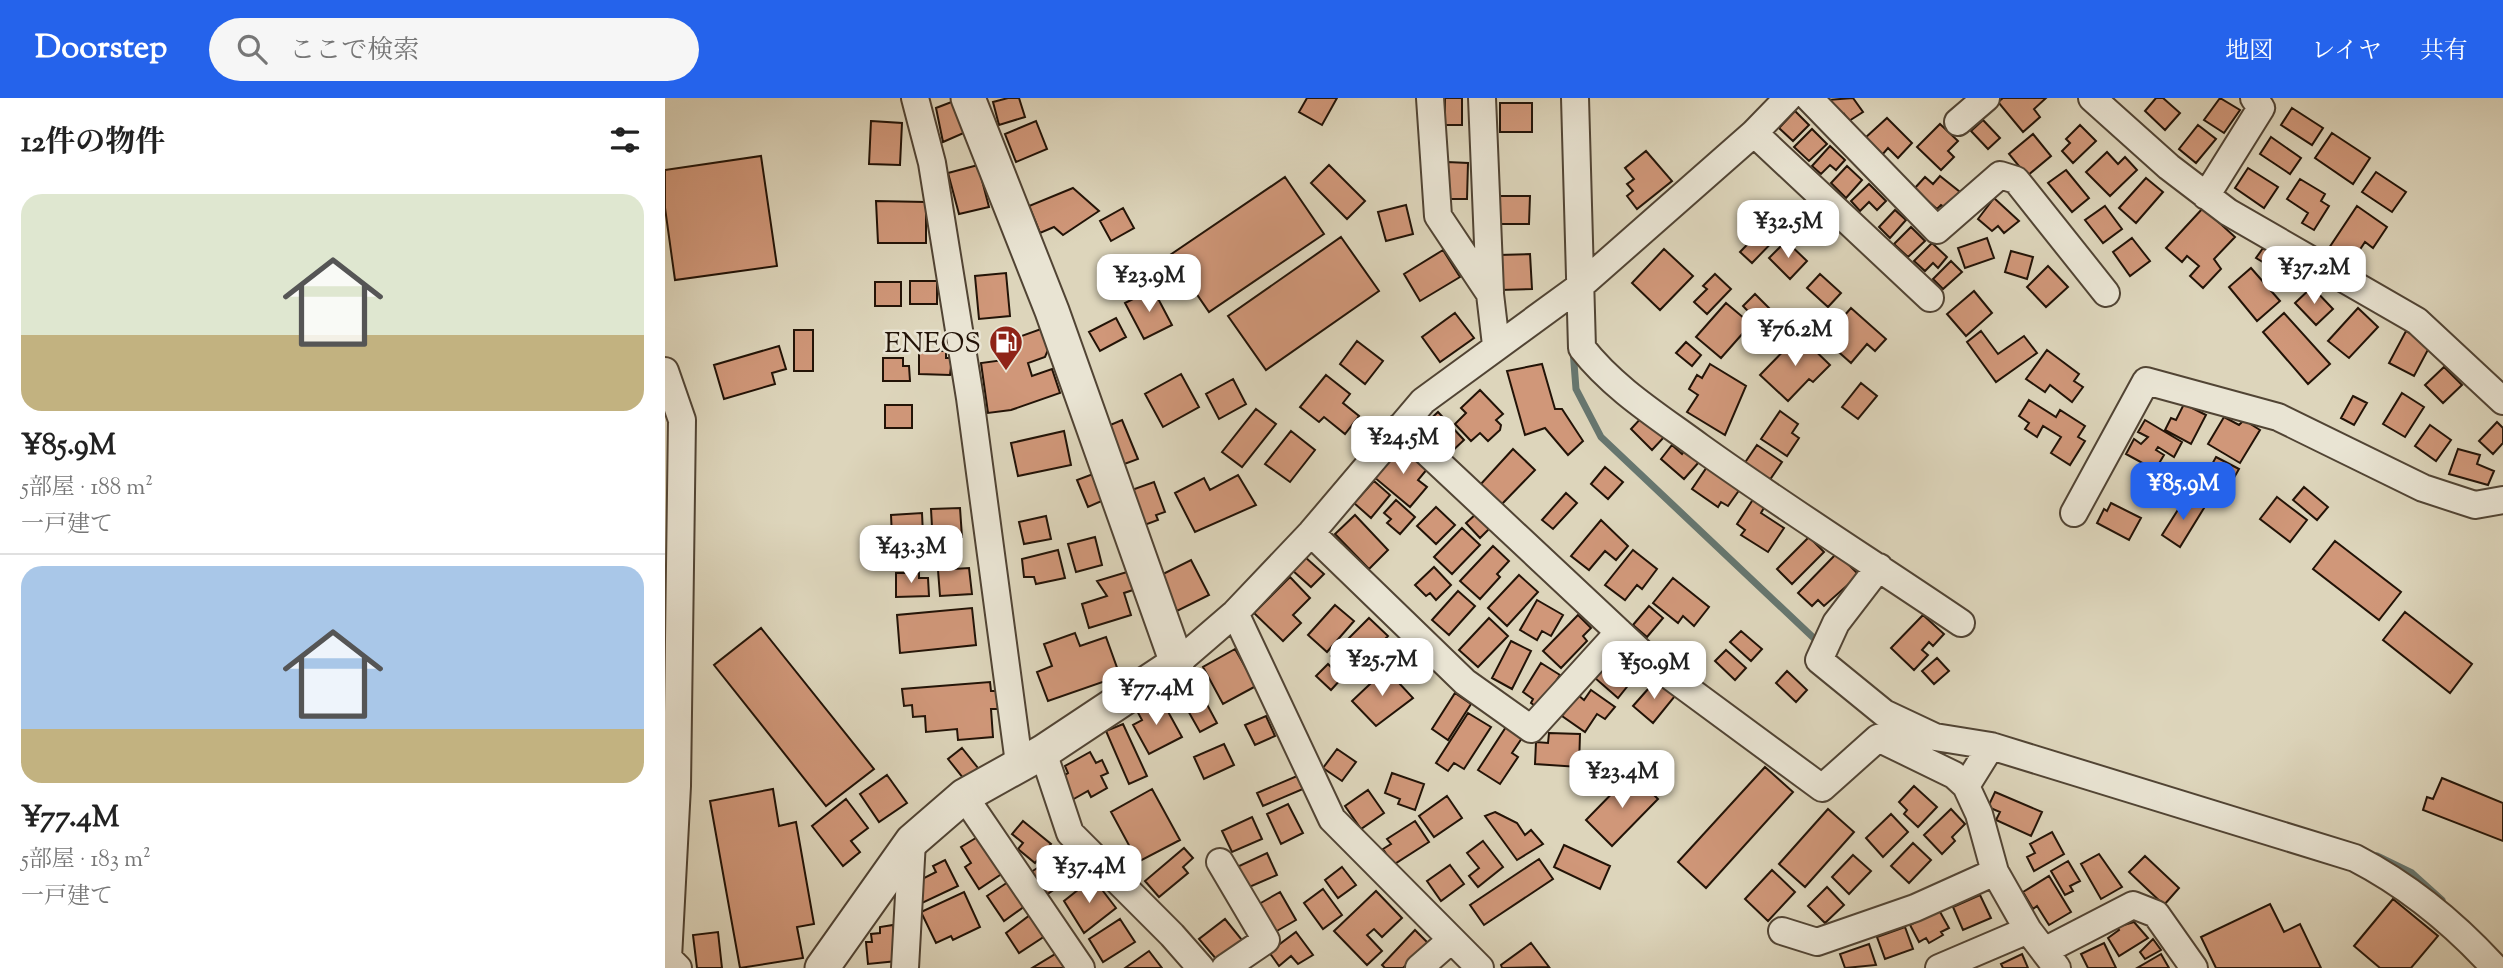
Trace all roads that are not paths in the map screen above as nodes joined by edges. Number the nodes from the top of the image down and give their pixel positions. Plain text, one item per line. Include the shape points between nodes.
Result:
1 (915, 98) edge
2 (968, 98) edge
3 (1430, 98) edge
4 (1482, 98) edge
5 (1575, 98) edge
6 (1788, 98) edge
7 (1809, 98) edge
8 (1986, 98) edge
9 (2092, 98) edge
10 (2254, 98) edge
11 (1958, 122) dead end
12 (1754, 133) junction
13 (2206, 196) junction
14 (1577, 288) junction
15 (2106, 293) dead end
16 (1490, 294) junction
17 (1930, 298) dead end
18 (1496, 345) junction
19 (665, 371) edge
20 (2503, 401) edge
21 (1400, 427) junction
22 (673, 449) edge
23 (2503, 500) edge
24 (2074, 513) dead end
25 (1311, 533) junction
26 (1879, 567) junction
27 (1235, 613) junction
28 (1961, 623) dead end
29 (1619, 632) junction
30 (1177, 663) junction
31 (671, 701) edge
32 (1990, 746) junction
33 (1031, 757) junction
34 (1966, 786) junction
35 (964, 796) junction
36 (912, 841) junction
37 (1220, 862) dead end
38 (1995, 872) junction
39 (2028, 930) junction
40 (1782, 931) dead end
41 (1451, 940) junction
42 (2052, 959) edge
43 (678, 968) edge
44 (822, 968) edge
45 (905, 968) edge
46 (1081, 968) edge
47 (1201, 968) edge
48 (1225, 968) edge
49 (1419, 968) edge
50 (1481, 968) edge
51 (1939, 968) edge
52 (2194, 968) edge
53 (2495, 968) edge

1 - 33 street via 932,163
2 - 30 street via 1052,311
3 - 16 street via 1438,216
4 - 16 street
5 - 14 street
6 - 12 street
7 - 15 street via 1937,230 2000,175 2016,180
8 - 11 street
9 - 13 street
10 - 13 street via 2261,108
12 - 14 street
12 - 17 street
13 - 20 street via 2417,321
14 - 18 street
14 - 26 street via 1582,348 1601,371 1756,487
16 - 18 street
18 - 21 street via 1423,401
19 - 22 street via 682,420
21 - 25 street
21 - 29 street
22 - 31 street
23 - 24 street via 2476,505 2423,488 2279,417 2146,380
25 - 27 street
25 - 29 street via 1465,682 1531,729
26 - 28 street
26 - 32 street via 1819,660 1884,713 1935,737
27 - 30 street
27 - 41 street via 1332,819
29 - 34 street via 1651,662 1822,788 1878,738 1954,775
30 - 33 street
31 - 43 street via 677,786 668,958
32 - 34 street
32 - 53 street via 2355,858 2435,909
33 - 35 street
33 - 47 street via 1070,833
34 - 38 street
35 - 36 street
35 - 46 street
36 - 44 street
36 - 45 street
37 - 48 street via 1266,940
38 - 39 street
38 - 40 street via 1915,908 1817,942
39 - 42 street
39 - 51 street
41 - 49 street
41 - 50 street
42 - 52 street via 2133,905 2156,914

